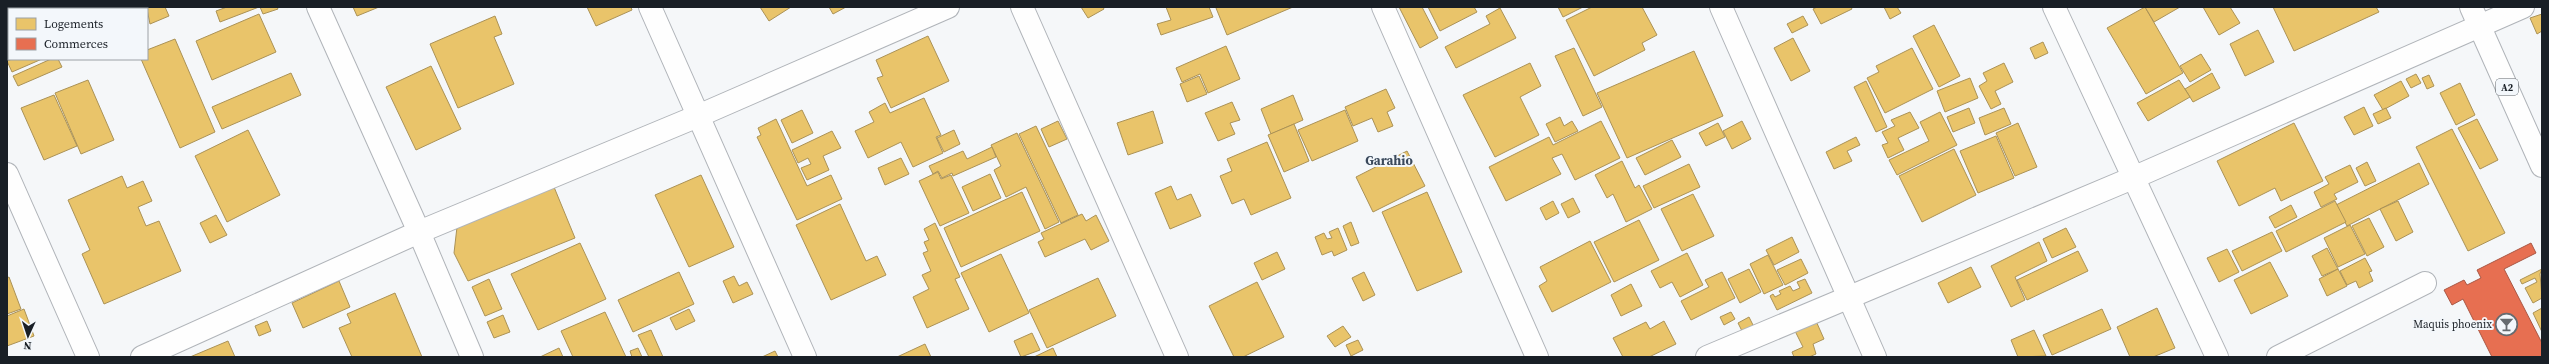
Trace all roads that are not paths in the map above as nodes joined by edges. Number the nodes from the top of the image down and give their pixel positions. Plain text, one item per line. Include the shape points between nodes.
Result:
1 (318, 7) edge
2 (650, 7) edge
3 (948, 7) edge
4 (1022, 7) edge
5 (1383, 7) edge
6 (1721, 7) edge
7 (2054, 7) edge
8 (2523, 7) edge
9 (2476, 16) edge
10 (698, 116) junction
11 (2542, 166) edge
12 (7, 174) edge
13 (2135, 177) junction
14 (419, 232) junction
15 (2425, 283) dead end
16 (1849, 298) junction
17 (88, 357) edge
18 (142, 357) edge
19 (472, 357) edge
20 (805, 357) edge
21 (1177, 357) edge
22 (1537, 357) edge
23 (1707, 357) edge
24 (1875, 357) edge
25 (2217, 357) edge
26 (2278, 357) edge

1 - 14 street
2 - 10 street
3 - 10 street
4 - 21 street
5 - 22 street
6 - 16 street
7 - 13 street
8 - 9 street
9 - 11 street, A2
9 - 13 street
10 - 14 street
10 - 20 street
12 - 17 street
13 - 16 street
13 - 25 street
14 - 18 street
14 - 19 street
15 - 26 street
16 - 23 street
16 - 24 street

